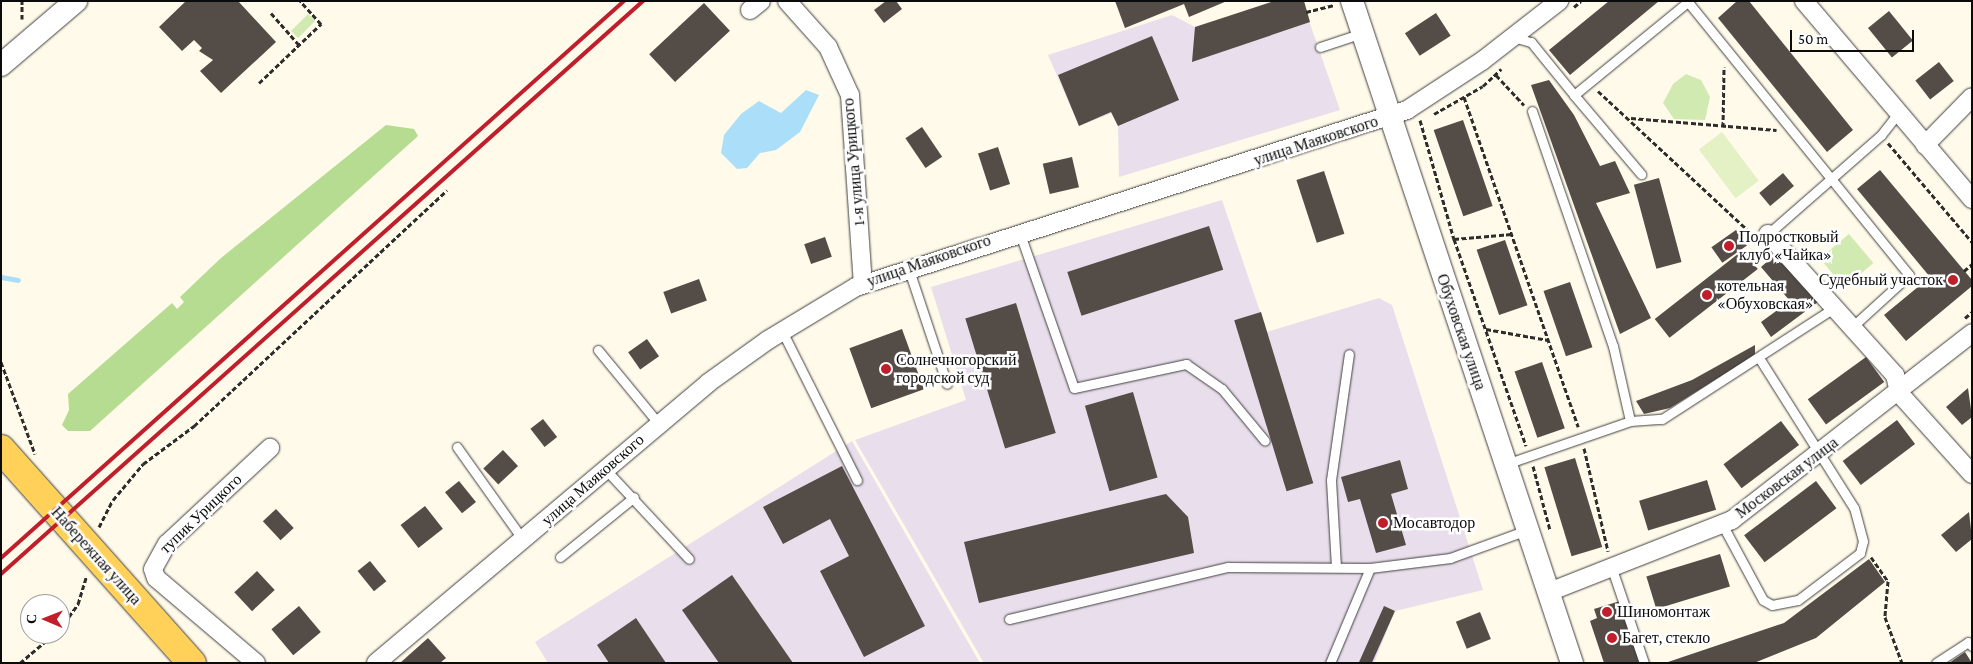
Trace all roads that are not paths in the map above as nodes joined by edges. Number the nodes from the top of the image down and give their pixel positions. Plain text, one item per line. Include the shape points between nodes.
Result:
1 (76, 1) edge
2 (788, 1) edge
3 (1559, 1) edge
4 (1804, 1) edge
5 (1347, 2) edge
6 (1688, 2) edge
7 (1365, 32) junction
8 (1514, 37) junction
9 (1320, 47) dead end
10 (1, 65) edge
11 (1577, 93) junction
12 (1972, 97) edge
13 (1532, 111) road end
14 (1899, 112) junction
15 (1388, 117) junction
16 (1925, 145) junction
17 (1641, 174) dead end
18 (1830, 180) junction
19 (1972, 199) edge
20 (1019, 231) junction
21 (1770, 235) joint
22 (908, 267) junction
23 (863, 284) junction
24 (1835, 308) junction
25 (1852, 327) junction
26 (782, 331) junction
27 (1972, 333) edge
28 (598, 350) dead end
29 (1349, 354) dead end
30 (1759, 358) junction
31 (947, 384) dead end
32 (1899, 393) junction
33 (1630, 421) junction
34 (658, 424) junction
35 (1265, 440) dead end
36 (457, 447) dead end
37 (270, 448) dead end
38 (1817, 456) junction
39 (4, 459) edge
40 (1506, 464) junction
41 (607, 471) junction
42 (1972, 474) edge
43 (857, 480) dead end
44 (634, 497) junction
45 (1722, 524) junction
46 (1527, 530) junction
47 (523, 540) junction
48 (560, 557) dead end
49 (689, 559) dead end
50 (1336, 567) junction
51 (1370, 568) junction
52 (1612, 569) junction
53 (1549, 592) junction
54 (1009, 619) dead end
55 (1972, 646) edge
56 (192, 663) edge
57 (256, 663) edge
58 (376, 663) edge
59 (1330, 663) edge
60 (1572, 663) edge
61 (1644, 663) edge
62 (1936, 663) edge

1 - 10 street
2 - 23 street, 1-я улица Урицкого via 828,47 850,94
3 - 8 street, улица Маяковского
4 - 14 street
5 - 7 street, Обуховская улица
6 - 11 lane
6 - 18 lane
7 - 9 lane
7 - 15 street, Обуховская улица
8 - 11 lane via 1531,42
8 - 15 street, улица Маяковского via 1407,110
11 - 17 lane
12 - 16 street
13 - 33 lane via 1613,346
14 - 16 street
14 - 18 lane via 1881,135
15 - 20 street, улица Маяковского
15 - 40 street, Обуховская улица
16 - 19 street
18 - 21 lane
18 - 25 lane via 1909,275
20 - 22 street, улица Маяковского
20 - 35 lane via 1074,388 1186,364 1222,389
21 - 24 street
22 - 23 street, улица Маяковского
22 - 31 lane
23 - 26 street, улица Маяковского
24 - 25 street
24 - 30 lane
25 - 32 street via 1895,375
26 - 34 street, улица Маяковского
26 - 43 lane
27 - 32 street, Московская улица
28 - 34 lane
29 - 50 lane via 1331,480
30 - 33 lane via 1662,419
30 - 38 lane
32 - 38 street, Московская улица
32 - 42 street
33 - 40 lane
34 - 41 street, улица Маяковского
36 - 47 lane
37 - 57 street, тупик Урицкого via 167,544 153,569 156,578
38 - 45 street, Московская улица
38 - 45 lane via 1854,508 1861,548 1798,600 1772,605 1763,600
39 - 56 main road, Набережная улица
40 - 46 street, Обуховская улица
41 - 44 lane
41 - 47 street, улица Маяковского
44 - 48 lane
44 - 49 lane
45 - 52 street, Московская улица
46 - 51 lane via 1450,558
46 - 53 street, Обуховская улица
47 - 58 street, улица Маяковского
50 - 51 lane
50 - 54 lane via 1228,568
51 - 59 lane
52 - 53 street, Московская улица
52 - 61 lane
53 - 60 street, Обуховская улица
55 - 62 lane via 1968,642

